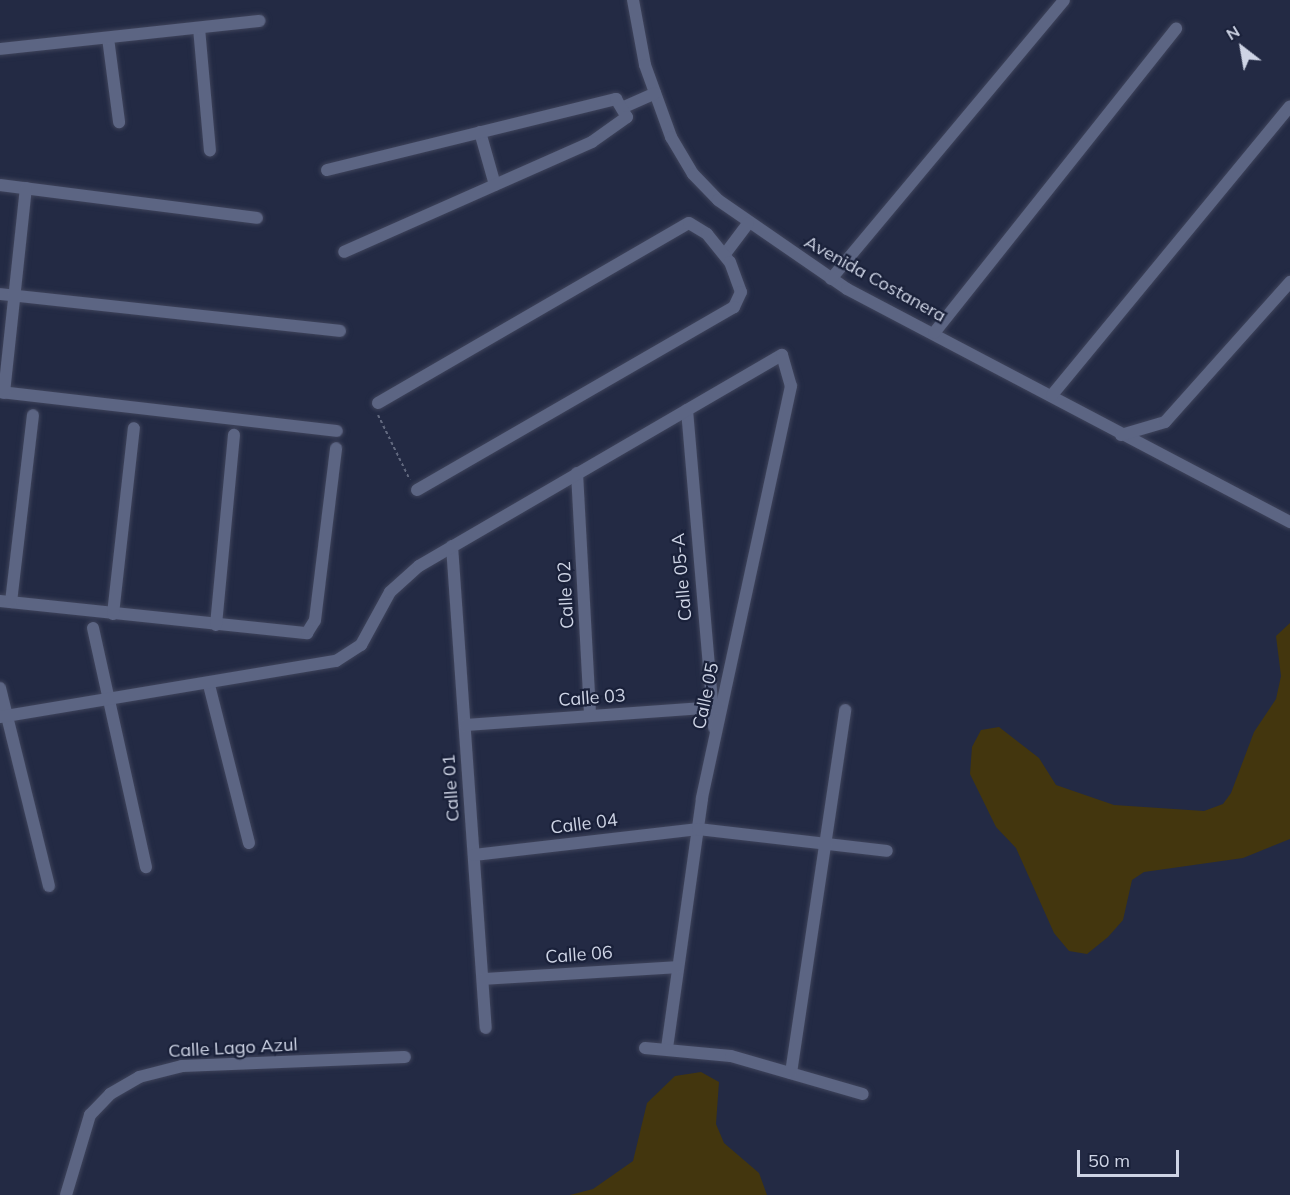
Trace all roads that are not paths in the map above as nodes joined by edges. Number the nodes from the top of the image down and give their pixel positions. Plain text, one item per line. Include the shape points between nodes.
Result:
1 (633, 0) edge
2 (1064, 0) edge
3 (259, 21) dead end
4 (199, 28) junction
5 (1176, 29) dead end
6 (108, 38) junction
7 (0, 48) edge
8 (655, 93) junction
9 (1290, 106) edge
10 (624, 107) junction
11 (119, 122) dead end
12 (480, 132) junction
13 (210, 151) dead end
14 (327, 170) dead end
15 (0, 185) edge
16 (495, 185) junction
17 (26, 188) junction
18 (257, 218) dead end
19 (748, 224) junction
20 (345, 252) dead end
21 (725, 254) junction
22 (831, 279) junction
23 (1290, 282) edge
24 (0, 294) edge
25 (15, 296) junction
26 (340, 331) dead end
27 (934, 333) junction
28 (2, 392) edge
29 (1052, 395) junction
30 (378, 403) road end
31 (687, 410) junction
32 (33, 415) dead end
33 (134, 428) dead end
34 (337, 430) dead end
35 (234, 435) dead end
36 (1121, 435) junction
37 (336, 448) dead end
38 (577, 473) junction
39 (417, 490) road end
40 (1290, 522) edge
41 (452, 546) junction
42 (5, 602) edge
43 (113, 614) junction
44 (216, 625) junction
45 (93, 628) dead end
46 (209, 685) junction
47 (0, 688) edge
48 (108, 700) junction
49 (717, 707) junction
50 (845, 710) dead end
51 (590, 716) junction
52 (3, 717) edge
53 (465, 725) junction
54 (698, 829) junction
55 (249, 843) dead end
56 (825, 844) junction
57 (887, 851) dead end
58 (474, 855) junction
59 (146, 867) dead end
60 (49, 886) dead end
61 (678, 967) junction
62 (483, 979) junction
63 (486, 1028) dead end
64 (645, 1048) dead end
65 (667, 1049) junction
66 (405, 1057) dead end
67 (791, 1073) junction
68 (863, 1094) dead end
69 (66, 1195) edge

1 - 8 street, Avenida Costanera
2 - 22 street
3 - 4 street
4 - 6 street
4 - 13 street
5 - 27 street
6 - 7 street
6 - 11 street
8 - 10 street
8 - 19 street, Avenida Costanera via 693,174
9 - 29 street
10 - 12 street via 616,99
10 - 16 street via 627,121 614,130
12 - 14 street
12 - 16 street
15 - 17 street
16 - 20 street
17 - 18 street
17 - 25 street
19 - 21 street
19 - 22 street, Avenida Costanera
21 - 30 street via 707,234 689,223
21 - 39 street via 741,292 734,307
22 - 27 street, Avenida Costanera
23 - 36 street via 1181,408 1152,430
24 - 25 street
25 - 26 street
25 - 28 street
27 - 29 street, Avenida Costanera
28 - 34 street
29 - 36 street, Avenida Costanera
31 - 38 street
31 - 49 street, Calle 05-A
31 - 49 street, Calle 05 via 782,355 792,386
32 - 42 street
33 - 43 street
35 - 44 street
36 - 40 street, Avenida Costanera
37 - 44 street via 312,628 301,634
38 - 41 street
38 - 51 street, Calle 02
41 - 46 street via 397,583 361,645 336,661
41 - 53 street, Calle 01
42 - 43 street
43 - 44 street
45 - 48 street
46 - 48 street
46 - 55 street
47 - 52 street
48 - 52 street
48 - 59 street
49 - 51 street, Calle 03
49 - 54 street, Calle 05 via 715,741
50 - 56 street
51 - 53 street, Calle 03
52 - 60 street
53 - 58 street, Calle 01
54 - 56 street, Calle 04
54 - 58 street, Calle 04
54 - 61 street, Calle 05
56 - 57 street, Calle 04
56 - 67 street
58 - 62 street, Calle 01
61 - 62 street, Calle 06
61 - 65 street, Calle 05
62 - 63 street, Calle 01
64 - 65 street
65 - 67 street via 731,1056
66 - 69 street, Calle Lago Azul via 182,1066 139,1077 110,1094 90,1115
67 - 68 street

